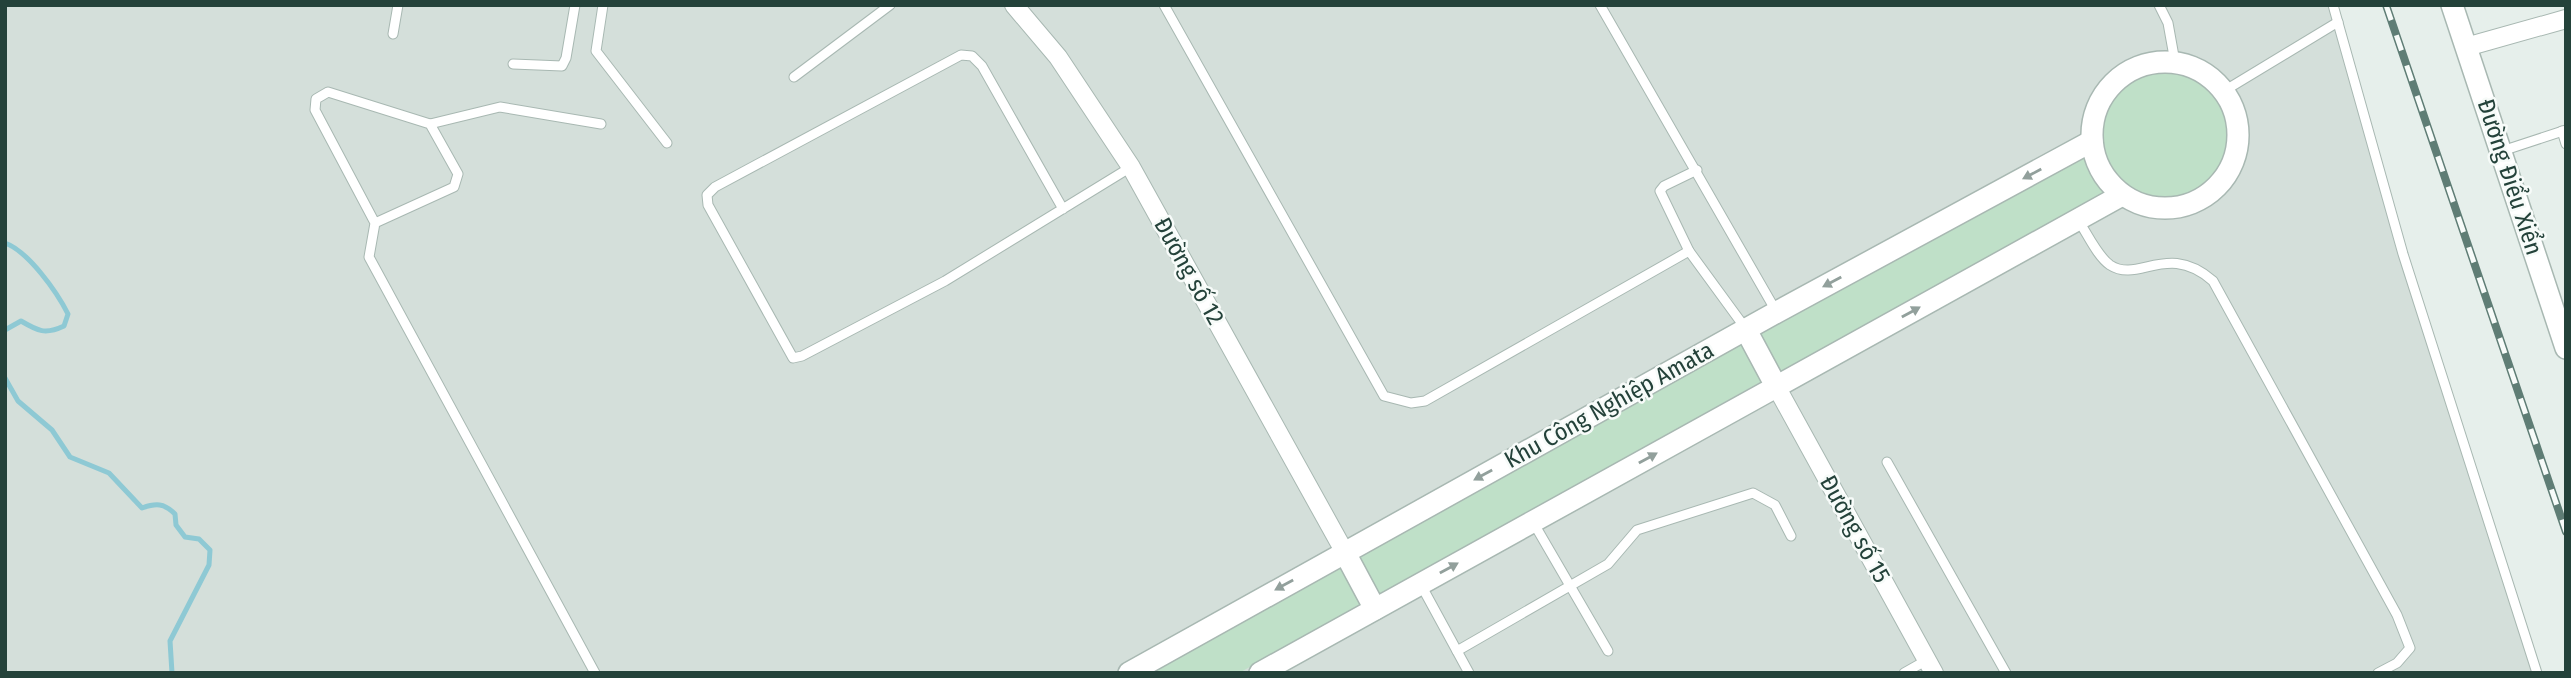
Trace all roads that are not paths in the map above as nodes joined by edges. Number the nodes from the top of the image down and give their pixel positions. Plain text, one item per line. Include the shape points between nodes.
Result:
1 (398, 5) edge
2 (575, 5) edge
3 (603, 5) edge
4 (890, 5) edge
5 (1014, 5) edge
6 (1164, 5) edge
7 (1600, 5) edge
8 (2159, 5) edge
9 (2333, 5) edge
10 (2452, 5) edge
11 (2566, 19) edge
12 (2338, 22) junction
13 (393, 34) dead end
14 (2466, 47) junction
15 (2175, 62) junction
16 (513, 64) dead end
17 (794, 77) dead end
18 (2224, 91) junction
19 (430, 124) junction
20 (601, 124) dead end
21 (2564, 131) edge
22 (2092, 141) junction
23 (667, 143) dead end
24 (2566, 144) edge
25 (2502, 151) junction
26 (1131, 167) junction
27 (1697, 170) junction
28 (2122, 195) junction
29 (1063, 209) junction
30 (2078, 220) junction
31 (375, 223) junction
32 (1689, 251) junction
33 (1777, 312) junction
34 (1746, 330) junction
35 (2566, 348) edge
36 (1776, 386) junction
37 (1886, 462) dead end
38 (1533, 522) junction
39 (1791, 536) dead end
40 (1344, 551) junction
41 (1420, 584) junction
42 (1571, 587) junction
43 (1375, 609) junction
44 (1457, 651) junction
45 (1608, 651) dead end
46 (1931, 666) edge
47 (595, 673) edge
48 (1129, 673) edge
49 (1260, 673) edge
50 (1469, 673) edge
51 (1905, 673) edge
52 (2006, 673) edge
53 (2378, 673) edge
54 (2537, 673) edge

1 - 13 lane
2 - 16 lane via 562,66
3 - 23 lane via 596,51
4 - 17 lane
5 - 26 street, Đường số 12 via 1059,57
6 - 32 lane via 1384,396 1411,403 1425,401
7 - 27 lane
8 - 15 lane via 2168,23
9 - 12 lane
10 - 14 street, Đường Điểu Xiển
11 - 14 street
12 - 18 lane
12 - 54 lane via 2403,254
14 - 25 street, Đường Điểu Xiển
15 - 18 street via 2211,77
15 - 22 street via 2153,62 2115,81 2097,109
18 - 28 street via 2239,134 2236,157 2225,178 2199,200 2166,209
19 - 20 lane via 500,107
19 - 31 lane via 458,181 454,187
19 - 31 lane via 328,92 316,99 315,110
21 - 24 lane
21 - 25 lane
22 - 28 street via 2097,162
22 -> 33 street, Khu Công Nghiệp Amata
25 - 35 street, Đường Điểu Xiển
26 - 29 lane
26 - 40 street, Đường số 12
27 - 32 lane via 1660,191
27 - 33 lane
28 - 30 street
29 - 29 lane via 982,66 972,56 961,55 707,195 708,205 793,358 945,281
36 -> 30 street
30 - 53 lane via 2107,263 2117,269 2177,261 2198,267 2213,281 2397,615 2410,648 2397,663
31 - 47 lane via 368,251 373,265
32 - 34 lane
33 - 34 street, Khu Công Nghiệp Amata
34 - 36 street
34 -> 40 street, Khu Công Nghiệp Amata
38 -> 36 street
36 - 46 street, Đường số 15
37 - 52 lane
41 -> 38 street
38 - 42 lane
39 - 42 lane via 1775,505 1753,493 1637,530 1608,564
40 - 43 street
40 -> 48 street, Khu Công Nghiệp Amata
41 - 43 street
41 - 44 lane
42 - 44 lane
42 - 45 lane
43 - 49 street
44 - 50 lane
46 - 51 lane

